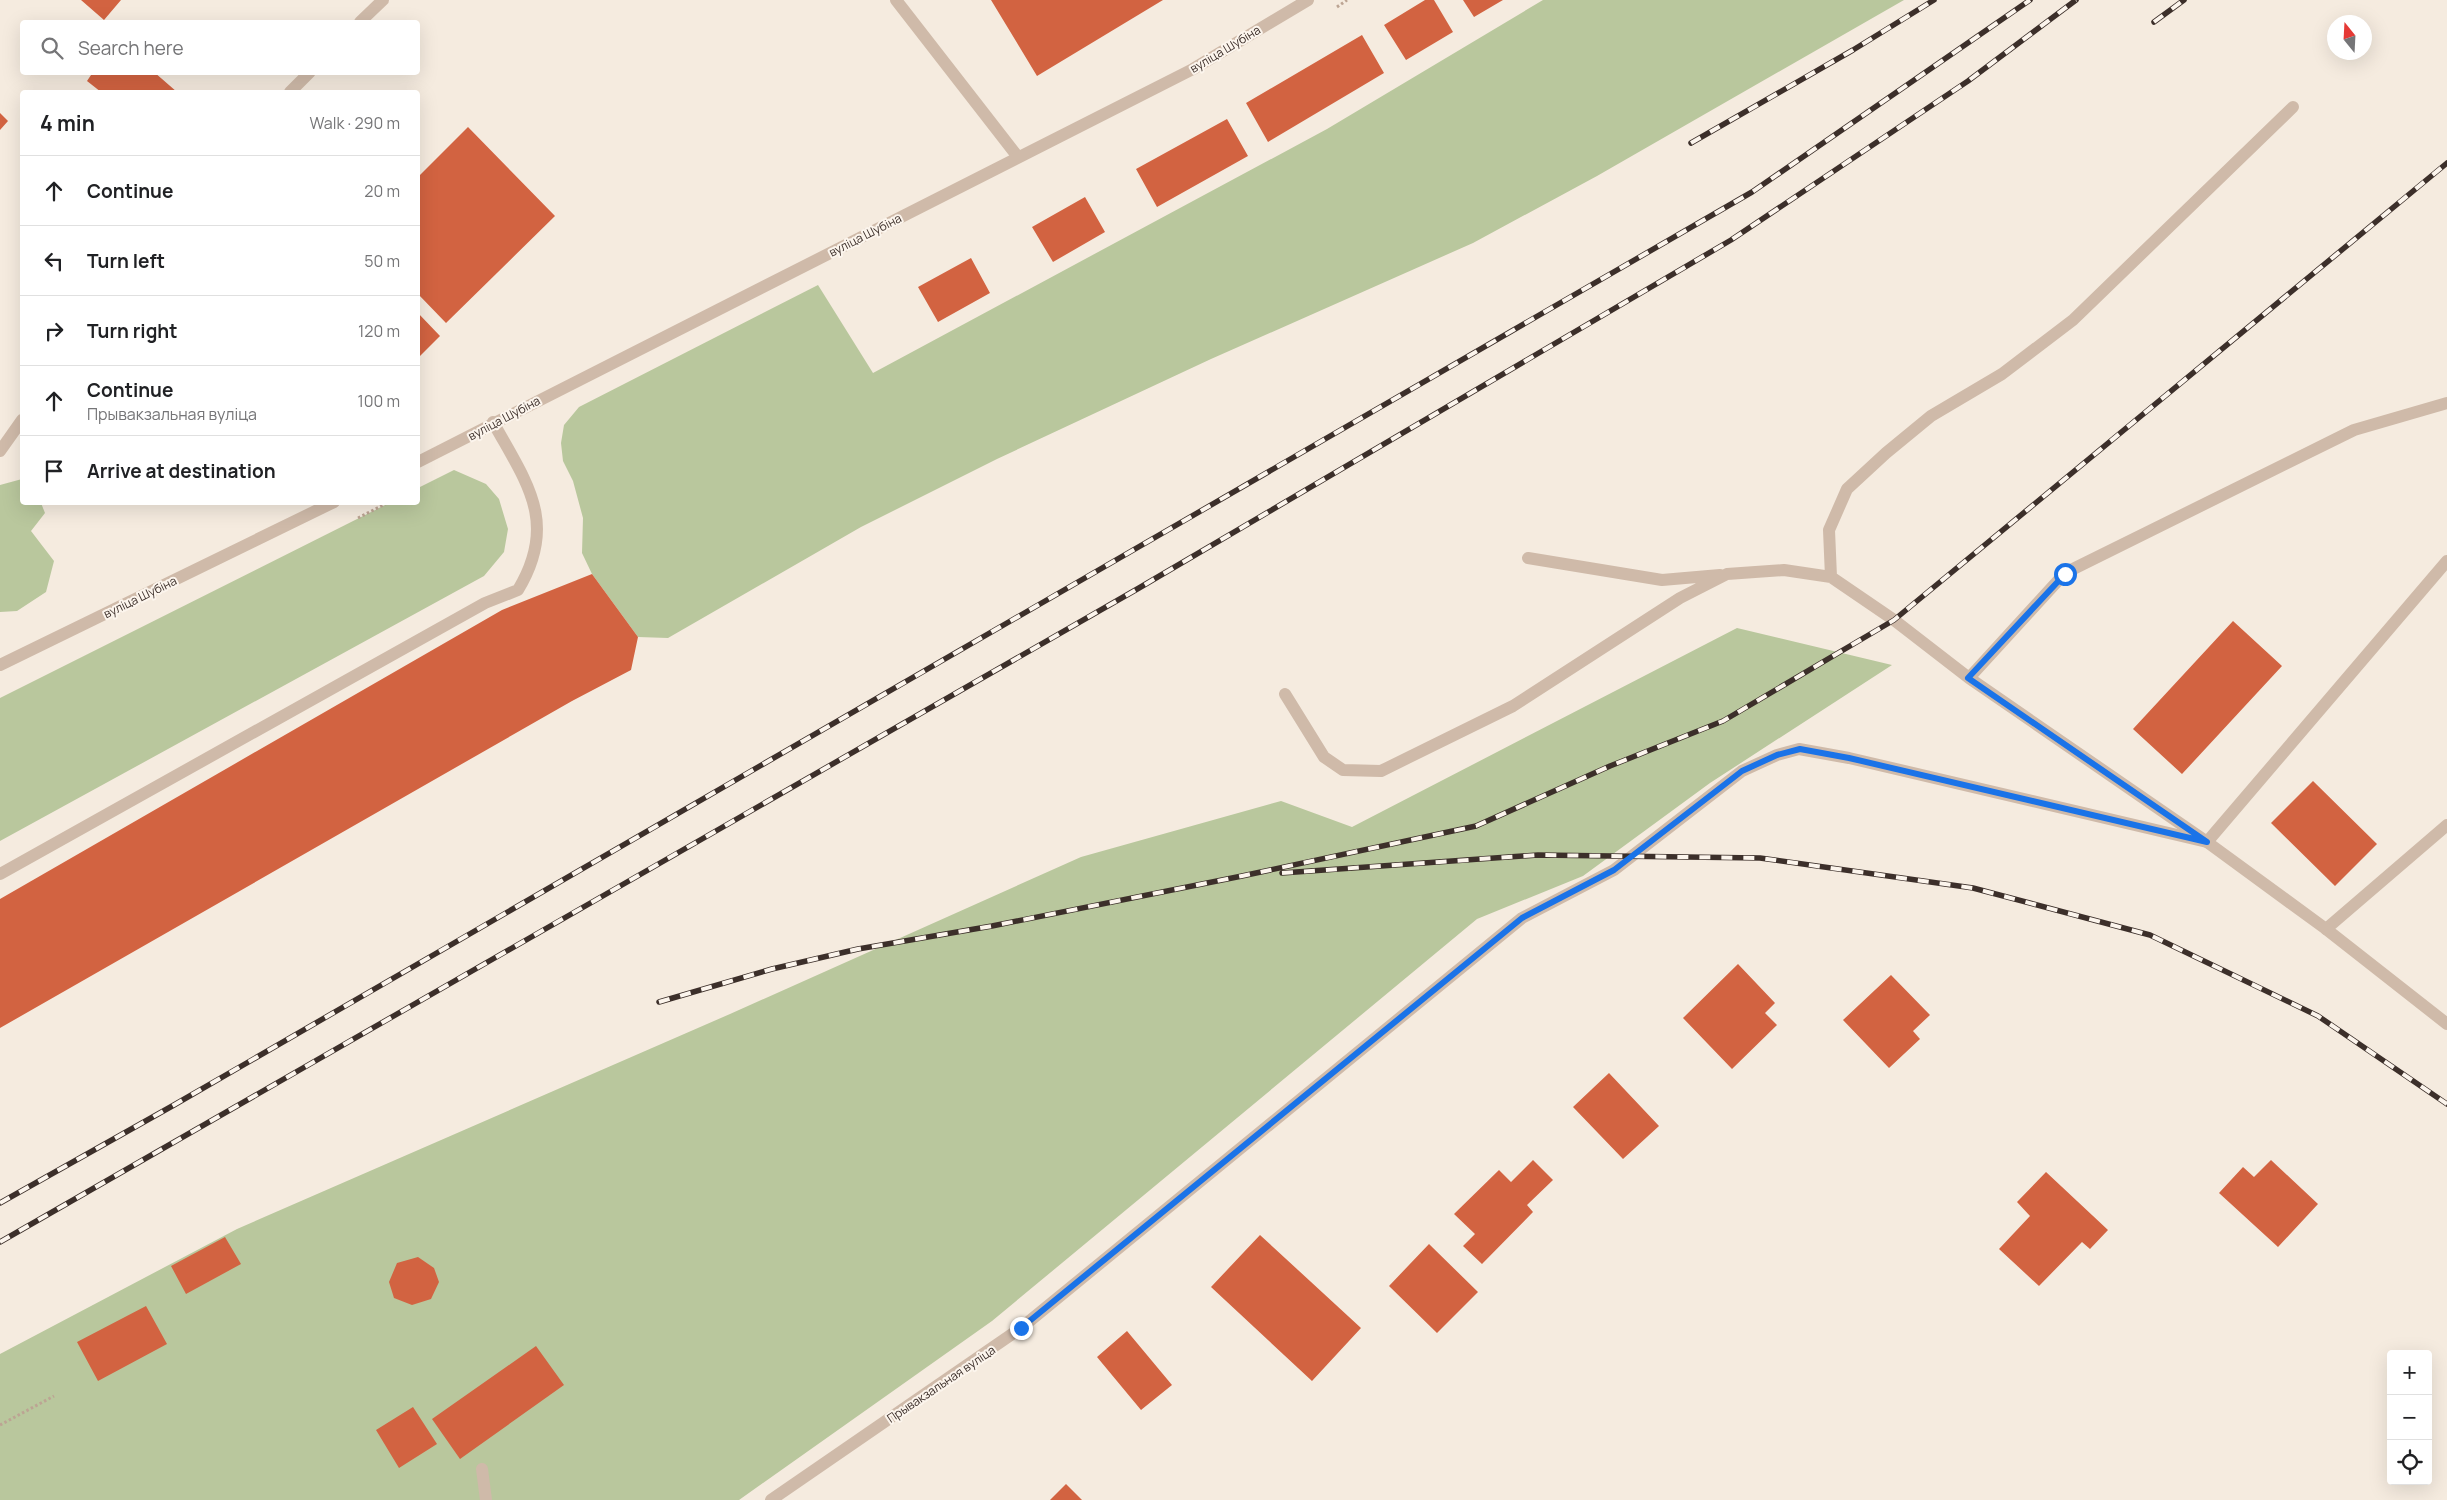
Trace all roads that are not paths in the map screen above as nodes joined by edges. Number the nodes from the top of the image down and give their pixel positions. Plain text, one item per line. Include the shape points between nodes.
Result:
1 (383, 0) edge
2 (1308, 0) edge
3 (900, 1) edge
4 (362, 20) edge
5 (307, 75) edge
6 (292, 90) edge
7 (2293, 107) dead end
8 (1018, 158) junction
9 (2447, 403) edge
10 (493, 422) junction
11 (20, 423) edge
12 (0, 451) edge
13 (420, 461) edge
14 (328, 505) edge
15 (1528, 558) dead end
16 (2447, 561) edge
17 (1727, 574) junction
18 (1831, 577) junction
19 (0, 665) edge
20 (1968, 678) junction
21 (1285, 694) dead end
22 (2447, 825) edge
23 (2207, 842) junction
24 (0, 874) edge
25 (2326, 929) junction
26 (2447, 1024) edge
27 (482, 1469) dead end
28 (486, 1500) edge
29 (771, 1500) edge

1 - 4 street
2 - 8 street, вуліца Шубіна via 1193,69
3 - 8 street
5 - 6 street
7 - 18 street via 2073,320 2002,374 1931,416 1886,452 1848,489 1829,530
8 - 10 street, вуліца Шубіна
9 - 20 street via 2354,430 2065,574
10 - 13 street, вуліца Шубіна
10 - 24 street via 534,503 536,547 518,590 484,603
11 - 12 street
14 - 19 street, вуліца Шубіна
15 - 17 street via 1662,580
16 - 23 street
17 - 18 street via 1784,570
17 - 21 street via 1680,598 1514,706 1381,770 1343,770 1324,757
18 - 20 street via 1894,620
20 - 23 street
22 - 25 street
23 - 25 street
23 - 29 street, Прывакзальная вуліца via 1800,749 1777,755 1742,771 1614,870 1522,918 1021,1328
25 - 26 street
27 - 28 street

